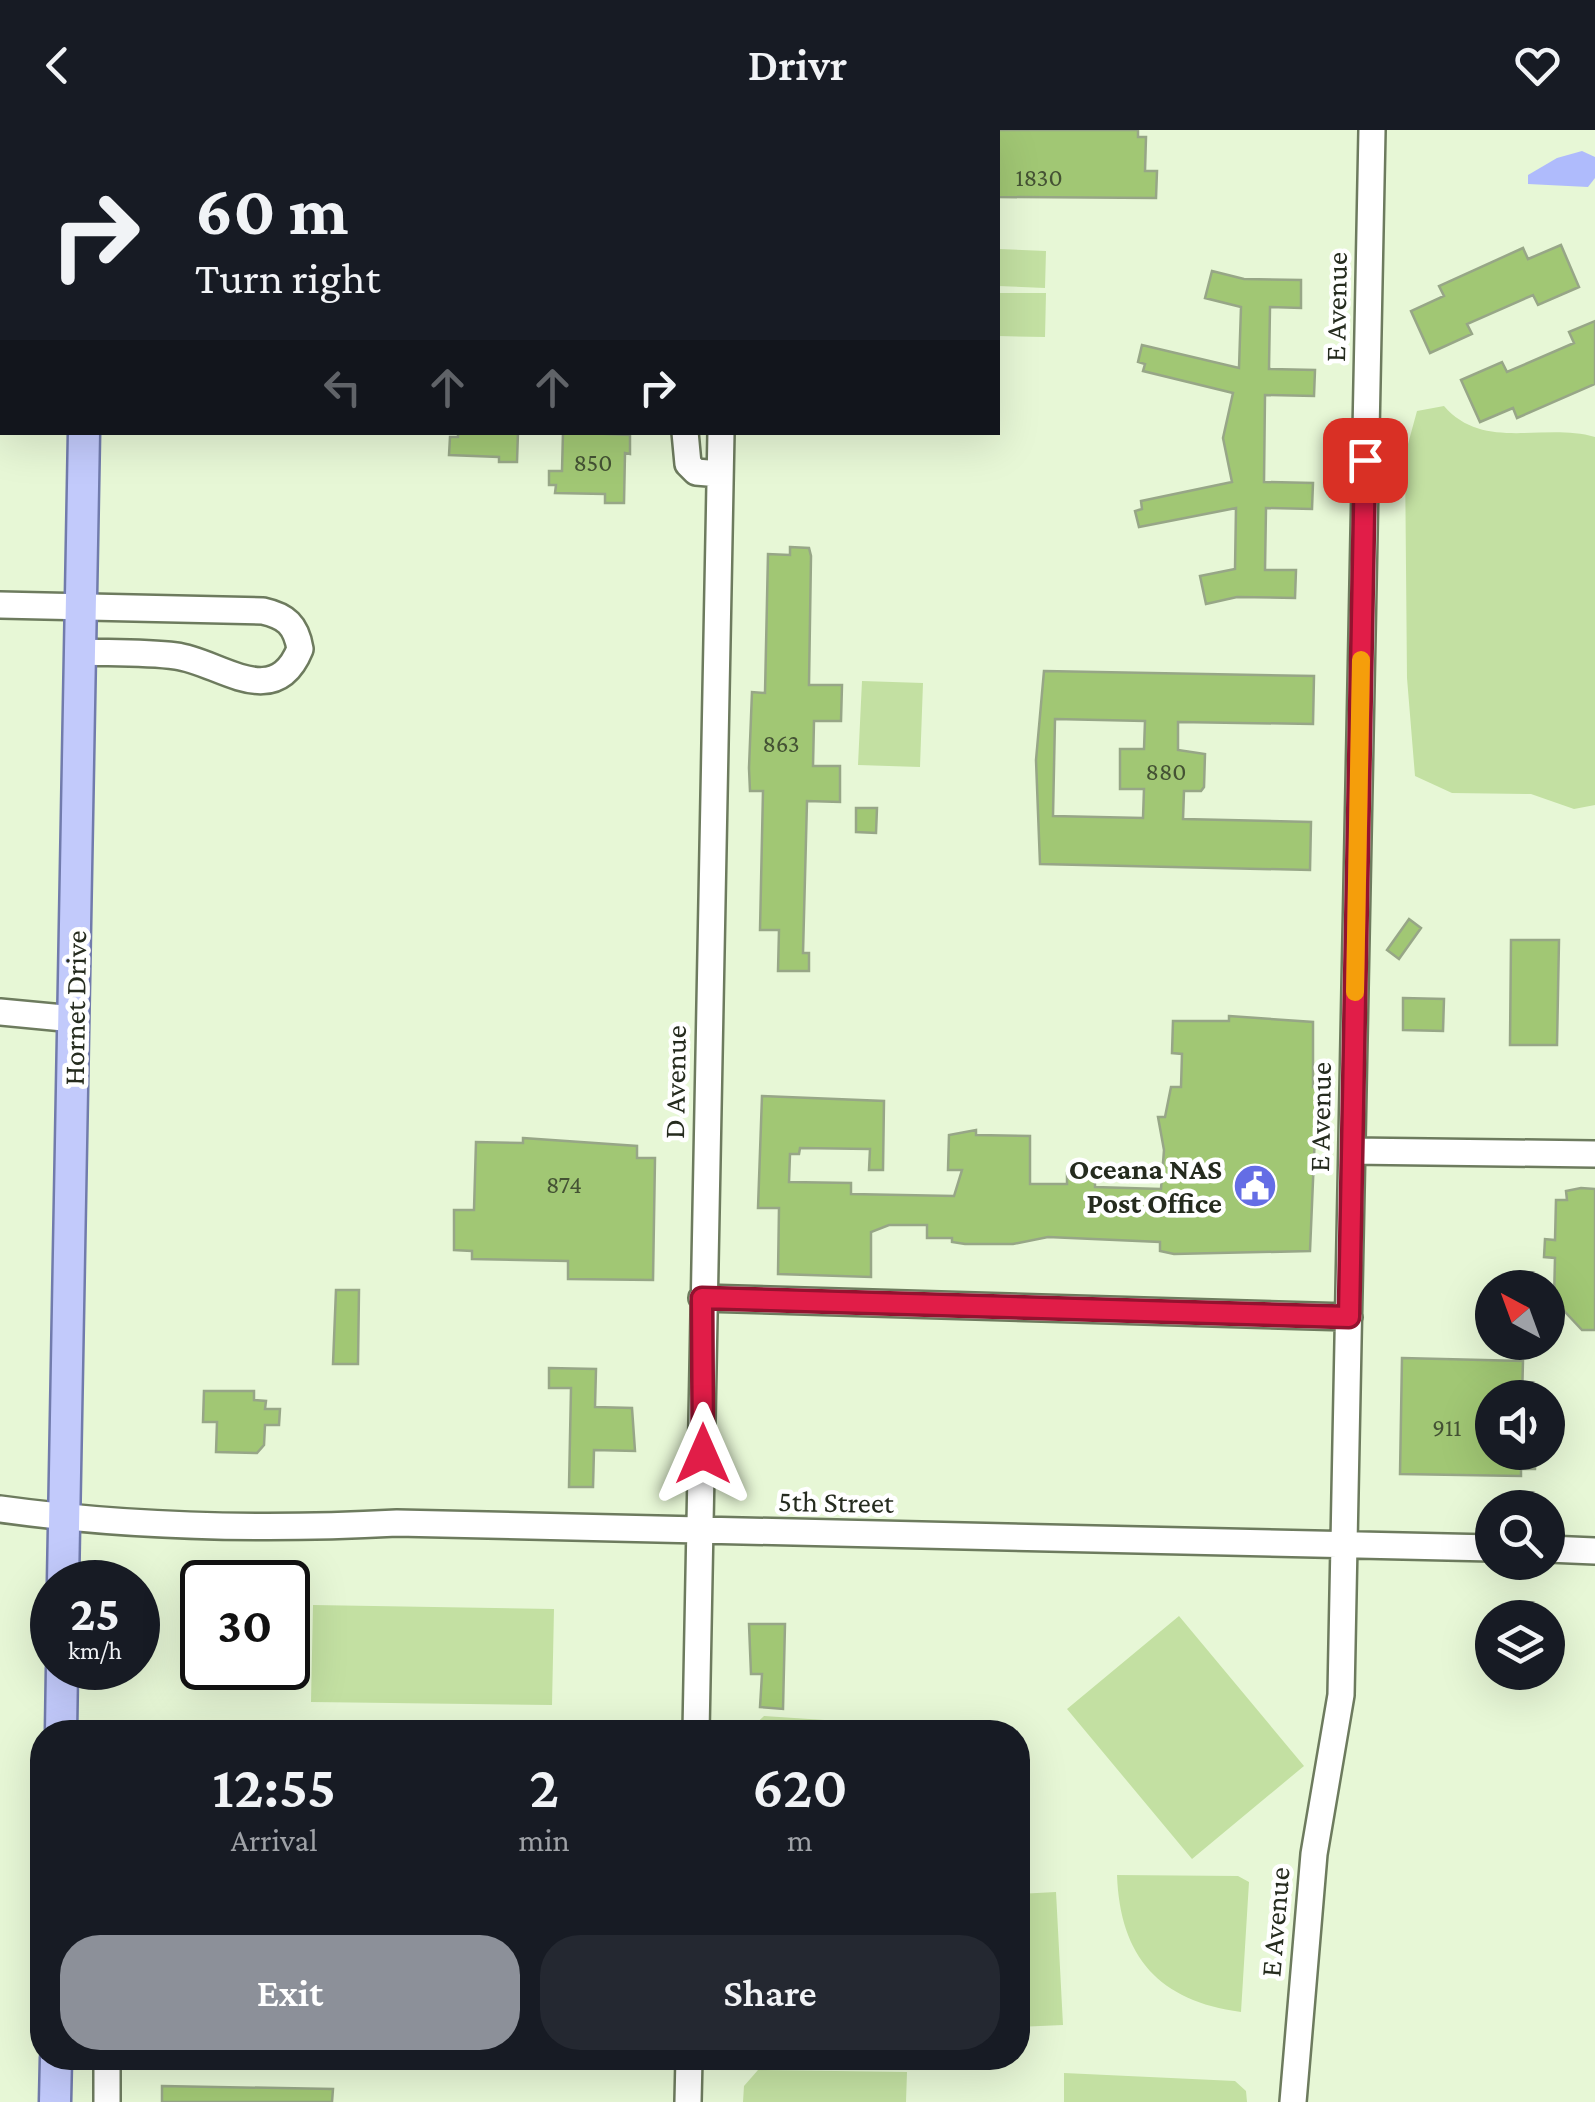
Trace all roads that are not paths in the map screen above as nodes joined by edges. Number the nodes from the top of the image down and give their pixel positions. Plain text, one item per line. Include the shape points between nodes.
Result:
1 (1372, 130) edge
2 (84, 435) edge
3 (685, 435) edge
4 (721, 435) edge
5 (720, 474) junction
6 (0, 605) edge
7 (82, 608) junction
8 (81, 652) junction
9 (0, 1012) edge
10 (74, 1019) junction
11 (1352, 1152) junction
12 (1595, 1154) edge
13 (702, 1298) junction
14 (1349, 1317) junction
15 (0, 1509) edge
16 (64, 1518) junction
17 (703, 1532) junction
18 (1344, 1543) junction
19 (1475, 1547) edge
20 (1565, 1550) edge
21 (1595, 1551) edge
22 (63, 1560) edge
23 (61, 1690) edge
24 (60, 1720) edge
25 (696, 1720) edge
26 (56, 2070) edge
27 (107, 2070) edge
28 (689, 2070) edge
29 (55, 2102) edge
30 (107, 2102) edge
31 (688, 2102) edge
32 (1294, 2102) edge

1 - 11 street, E Avenue
2 - 7 main road, Hornet Drive
3 - 5 street via 688,464 696,472
4 - 5 street, D Avenue
5 - 13 street, D Avenue
6 - 7 street
7 - 8 main road, Hornet Drive
7 - 8 street via 263,611 288,620 300,649 288,670 262,680 223,675 178,656
8 - 10 main road, Hornet Drive
9 - 10 street
10 - 16 main road, Hornet Drive
11 - 12 street
11 - 14 street, E Avenue
13 - 14 street
13 - 17 street, D Avenue
14 - 18 street, E Avenue
15 - 16 street, 5th Street
16 - 17 street, 5th Street
16 - 22 main road, Hornet Drive
17 - 18 street, 5th Street
17 - 25 street, D Avenue
18 - 19 street, 5th Street
18 - 32 street, E Avenue via 1341,1695 1314,1854
20 - 21 street
23 - 24 main road
26 - 29 main road
27 - 30 street
28 - 31 street

